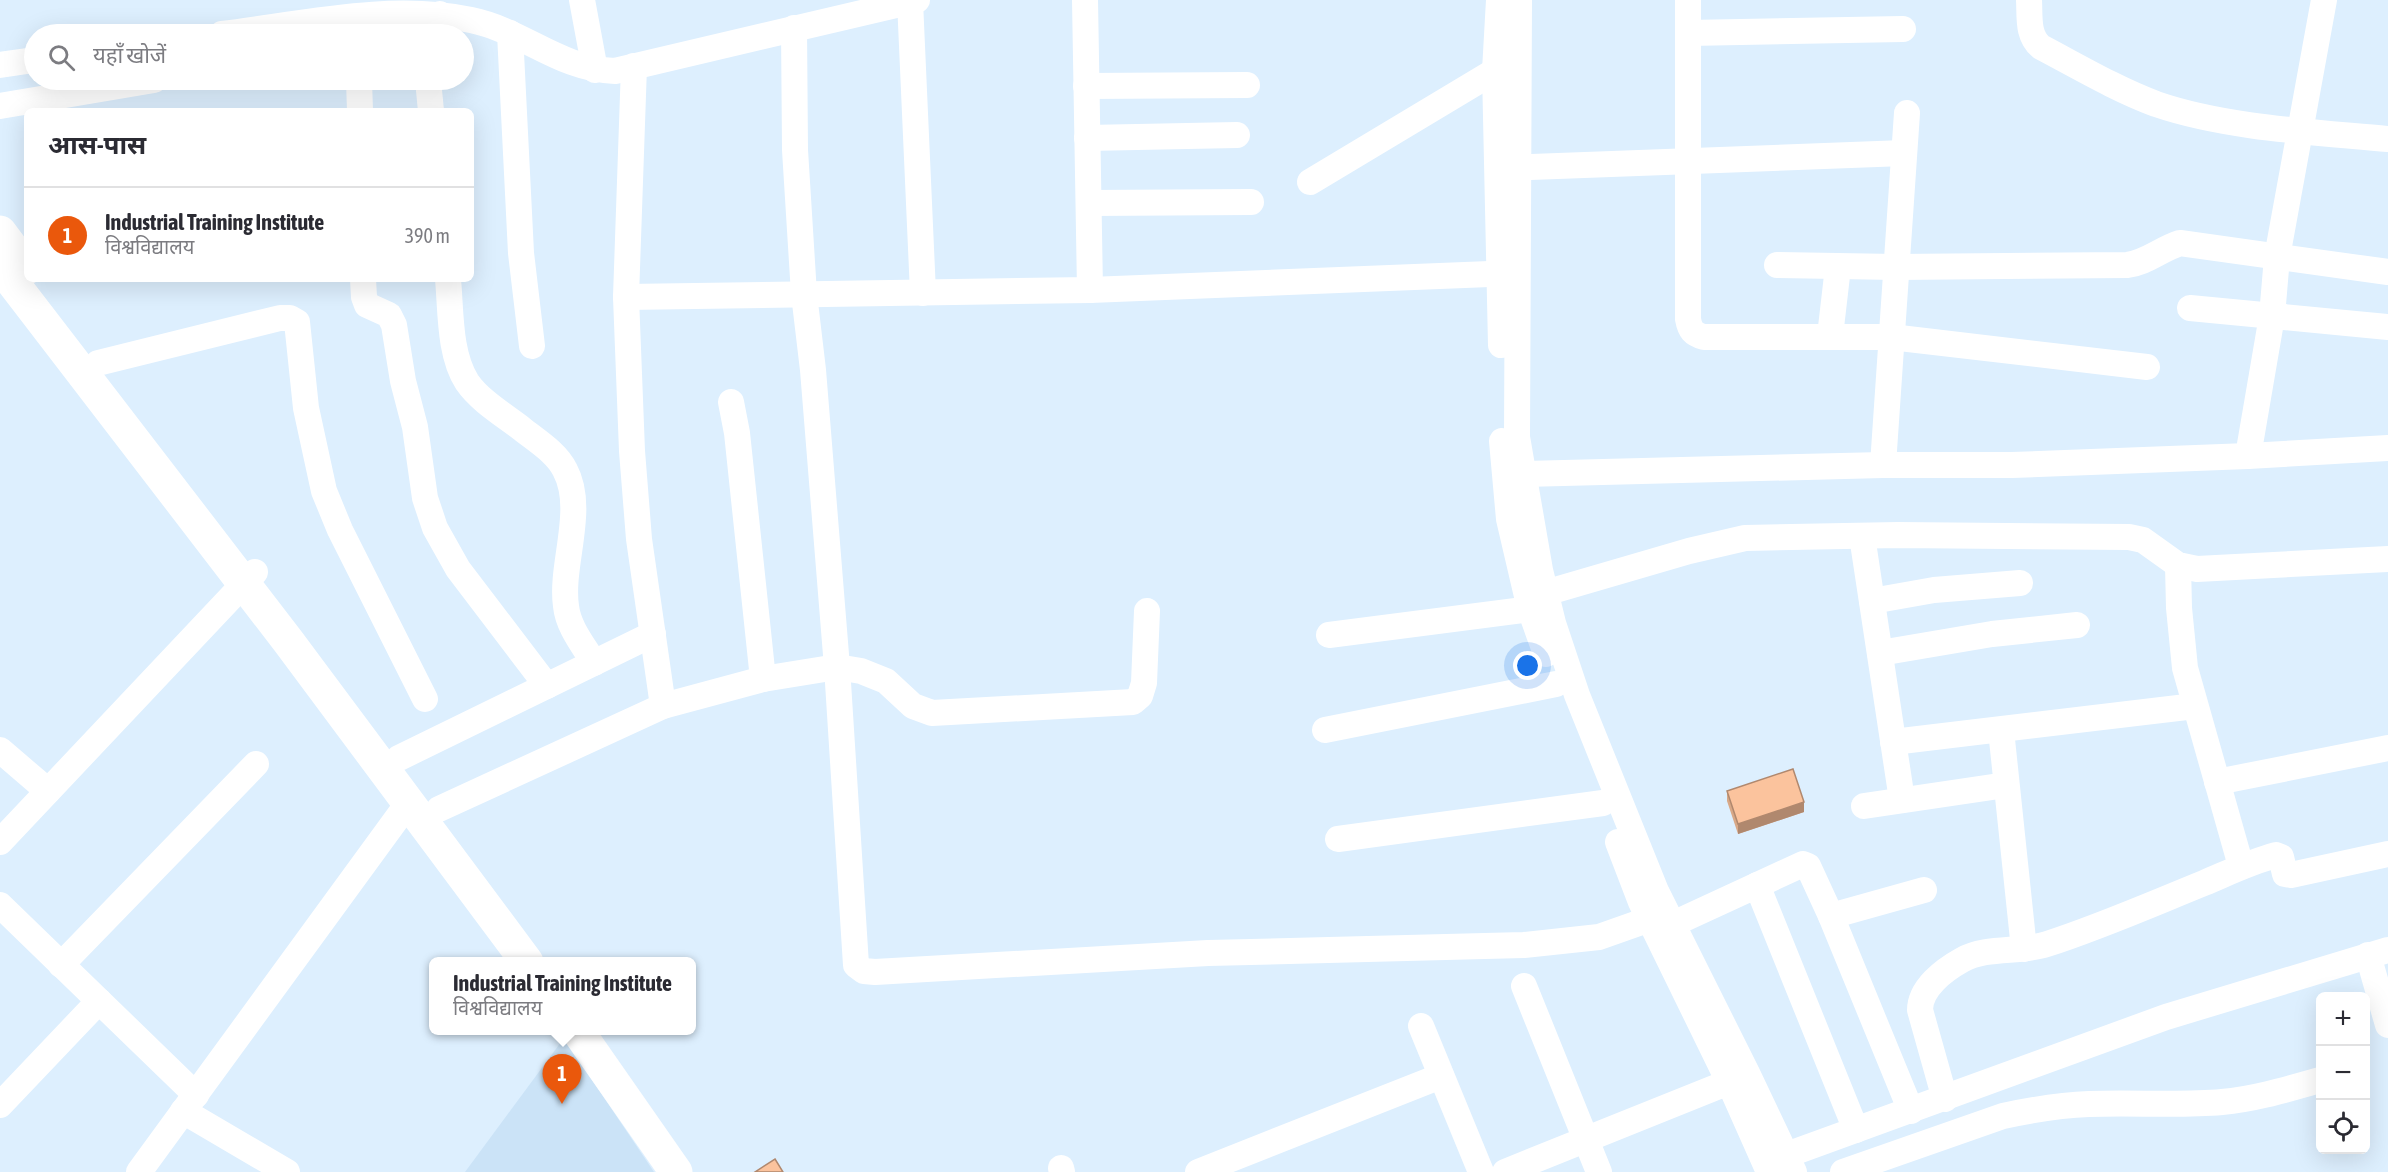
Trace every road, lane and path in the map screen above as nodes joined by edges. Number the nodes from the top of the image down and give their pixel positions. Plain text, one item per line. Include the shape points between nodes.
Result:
1 (582, 0) edge
2 (1085, 0) edge
3 (1499, 0) edge
4 (1519, 0) edge
5 (1688, 0) edge
6 (2029, 0) edge
7 (2324, 0) edge
8 (914, 1) edge
9 (471, 10) edge
10 (301, 24) edge
11 (413, 24) edge
12 (431, 24) edge
13 (794, 28) junction
14 (1903, 29) dead end
15 (510, 33) junction
16 (1688, 33) junction
17 (24, 61) edge
18 (0, 65) edge
19 (634, 66) junction
20 (595, 70) junction
21 (1507, 71) junction
22 (1086, 86) junction
23 (1247, 86) dead end
24 (95, 90) edge
25 (359, 90) edge
26 (429, 90) edge
27 (0, 106) edge
28 (360, 108) edge
29 (431, 108) edge
30 (1907, 114) dead end
31 (2301, 132) junction
32 (1237, 135) dead end
33 (1087, 138) junction
34 (2388, 139) edge
35 (1904, 153) junction
36 (1689, 161) junction
37 (1508, 168) junction
38 (1310, 182) dead end
39 (1251, 202) dead end
40 (1089, 203) junction
41 (0, 232) edge
42 (2277, 257) junction
43 (24, 264) edge
44 (1777, 265) dead end
45 (0, 266) edge
46 (1838, 267) junction
47 (1896, 267) junction
48 (2388, 272) edge
49 (1509, 274) junction
50 (37, 282) edge
51 (363, 282) edge
52 (448, 282) edge
53 (1090, 290) junction
54 (923, 292) junction
55 (804, 294) junction
56 (626, 297) junction
57 (2190, 308) dead end
58 (2272, 315) junction
59 (2388, 327) edge
60 (1830, 336) junction
61 (1892, 337) junction
62 (532, 346) dead end
63 (98, 363) junction
64 (2147, 367) dead end
65 (731, 402) dead end
66 (2388, 448) edge
67 (2248, 456) junction
68 (1883, 465) junction
69 (1523, 474) junction
70 (1862, 536) junction
71 (2388, 559) edge
72 (2178, 565) junction
73 (249, 578) junction
74 (2020, 583) dead end
75 (1538, 601) junction
76 (1872, 601) junction
77 (1147, 611) dead end
78 (2077, 625) dead end
79 (653, 634) junction
80 (1329, 636) dead end
81 (1880, 653) junction
82 (594, 663) junction
83 (837, 667) junction
84 (763, 679) junction
85 (1556, 684) junction
86 (547, 686) junction
87 (425, 699) dead end
88 (663, 706) junction
89 (2195, 706) junction
90 (1325, 730) dead end
91 (2001, 730) junction
92 (1893, 742) junction
93 (2388, 748) edge
94 (0, 750) edge
95 (399, 758) junction
96 (256, 764) dead end
97 (2217, 782) junction
98 (2007, 785) junction
99 (48, 790) junction
100 (1902, 800) junction
101 (1603, 803) junction
102 (424, 805) junction
103 (1864, 806) dead end
104 (1338, 839) dead end
105 (0, 842) edge
106 (2388, 854) edge
107 (2241, 866) junction
108 (1757, 885) junction
109 (1924, 890) dead end
110 (3, 914) edge
111 (1831, 916) junction
112 (1661, 921) junction
113 (2024, 949) junction
114 (2378, 952) edge
115 (524, 957) edge
116 (548, 957) edge
117 (61, 964) junction
118 (1524, 986) dead end
119 (99, 1001) junction
120 (2388, 1025) edge
121 (1421, 1026) dead end
122 (580, 1035) edge
123 (604, 1035) edge
124 (1441, 1076) junction
125 (1739, 1079) junction
126 (2316, 1081) edge
127 (1945, 1099) junction
128 (190, 1103) junction
129 (0, 1105) edge
130 (1911, 1110) junction
131 (1856, 1130) junction
132 (1586, 1139) junction
133 (1778, 1165) edge
134 (140, 1172) edge
135 (287, 1172) edge
136 (676, 1172) edge
137 (699, 1172) edge
138 (1198, 1172) edge
139 (1481, 1172) edge
140 (1505, 1172) edge
141 (1599, 1172) edge
142 (1843, 1172) edge

1 - 20 street
2 - 22 street
3 - 21 street
4 - 21 street
5 - 16 street
6 - 31 street via 2035,42 2132,94 2179,110
7 - 31 street
8 - 13 street
8 - 54 street
9 - 12 street
9 - 15 street
10 - 11 street via 380,14
13 - 19 street
13 - 55 street via 795,150
14 - 16 street
15 - 20 street via 570,63
15 - 62 street via 521,253
16 - 36 street
17 - 18 street
19 - 20 street
19 - 56 street
21 - 37 street
21 - 38 street
22 - 23 street
22 - 33 street
24 - 27 street
25 - 28 street
26 - 29 street
30 - 35 street
31 - 34 street
31 - 42 street
32 - 33 street
33 - 40 street
35 - 36 street
35 - 47 street
36 - 37 street
36 - 60 street via 1690,329 1704,337
37 - 49 street
39 - 40 street
40 - 53 street
41 - 43 main road
42 - 47 street via 2180,243 2143,262 2127,265
42 - 48 street
42 - 58 street
44 - 46 street
45 - 73 main road
46 - 47 street
46 - 60 street
47 - 61 street
49 - 53 street
49 - 69 street via 1517,437
49 - 75 street via 1502,436 1509,519
50 - 63 main road
51 - 86 street via 367,304 389,315 394,325 415,427 424,498 435,528 458,568
52 - 82 street via 454,344 467,382 552,454 565,470 572,499 566,605 569,620
53 - 54 street
54 - 55 street
55 - 56 street
55 - 83 street
56 - 79 street via 635,494
57 - 58 street
58 - 59 street
58 - 67 street
60 - 61 street
61 - 64 street
61 - 68 street
63 - 73 main road
63 - 87 street via 280,318 297,322 306,408 324,491
65 - 84 street
66 - 67 street
67 - 68 street via 2012,465
68 - 69 street
69 - 75 street
70 - 72 street via 2129,537 2143,540
70 - 75 street via 1726,541
70 - 76 street
71 - 72 street via 2197,569
72 - 89 street via 2181,635
73 - 95 main road
73 - 99 street
73 - 102 main road
74 - 76 street via 1934,590
75 - 80 street
75 - 85 street
75 - 112 street via 1553,623 1577,695 1656,891
76 - 81 street
77 - 83 street via 1143,683 1140,696 1132,702 932,713 913,706 874,675
78 - 81 street via 1992,634
79 - 82 street
79 - 88 street
81 - 92 street
82 - 86 street
83 - 84 street
83 - 112 street via 854,953 856,965 864,971 1208,953 1524,945 1599,936
84 - 88 street
85 - 90 street
85 - 101 street
86 - 95 street
88 - 102 street
89 - 91 street
89 - 97 street
91 - 92 street
91 - 98 street
92 - 100 street
93 - 97 street
94 - 99 street
95 - 102 main road
96 - 117 street
97 - 107 street
98 - 100 street
98 - 113 street
99 - 105 street
100 - 103 street
101 - 104 street
101 - 112 street via 1641,902
102 - 115 main road
102 - 116 main road via 483,866
102 - 128 street
106 - 107 street via 2291,875 2285,874 2281,857 2276,855
107 - 113 street via 2122,916
108 - 111 street via 1803,864 1808,866
108 - 112 street
108 - 131 street
109 - 111 street
110 - 117 street
111 - 130 street
112 - 125 street
113 - 127 street via 1961,961 1925,990 1920,999
114 - 120 street
114 - 127 street via 2166,1017
117 - 119 street
118 - 132 street
119 - 128 street
119 - 129 street
121 - 124 street
122 - 136 main road
123 - 137 main road
124 - 138 street
124 - 139 street
125 - 132 street
125 - 133 street
126 - 142 street via 2224,1102 2090,1104 2024,1111
127 - 130 street
128 - 134 street
128 - 135 street
130 - 131 street
131 - 133 street
132 - 140 street
132 - 141 street

